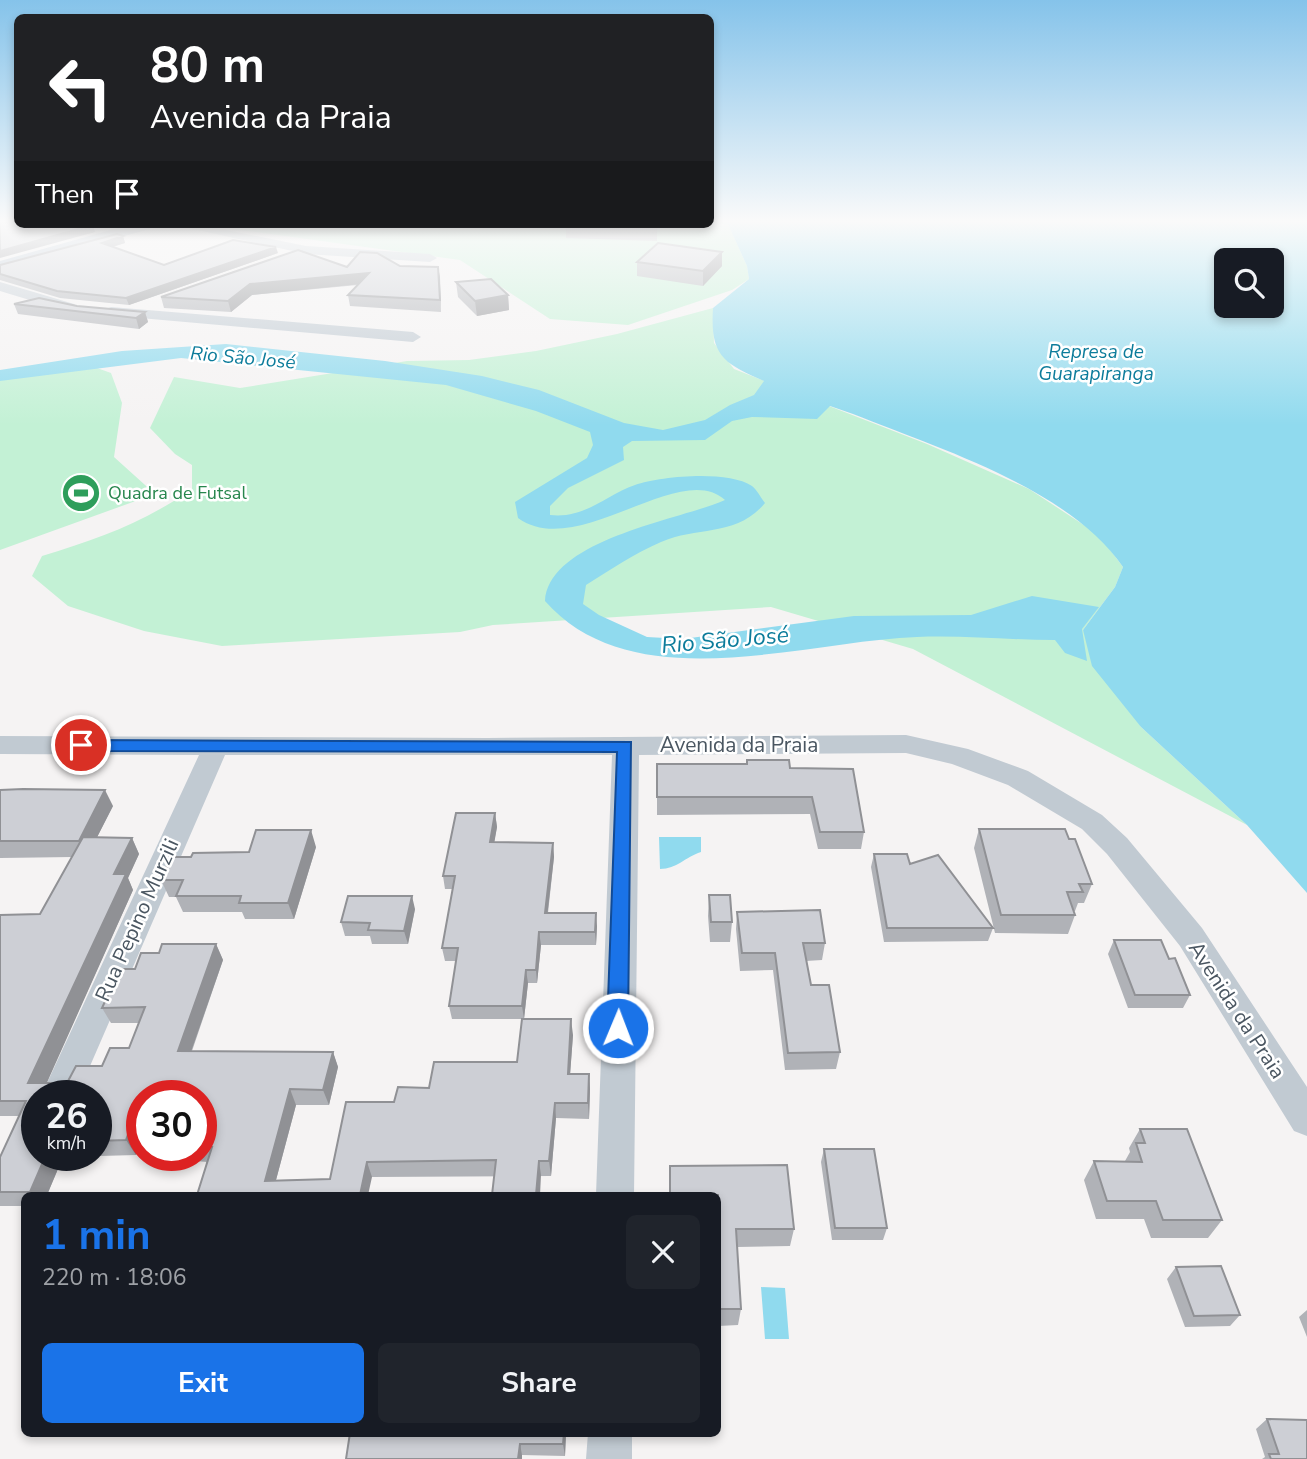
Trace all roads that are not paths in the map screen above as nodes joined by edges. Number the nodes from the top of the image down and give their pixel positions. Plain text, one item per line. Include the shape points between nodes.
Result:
1 (6, 288) edge
2 (165, 300) edge
3 (128, 314) junction
4 (413, 337) dead end
5 (0, 745) edge
6 (216, 746) junction
7 (626, 746) junction
8 (66, 1080) edge
9 (1307, 1119) edge
10 (615, 1192) edge
11 (610, 1437) edge
12 (609, 1459) edge

1 - 3 street via 56,305
2 - 3 street
3 - 4 street
5 - 6 street, Avenida da Praia
6 - 7 street, Avenida da Praia
6 - 8 street, Rua Pepino Murzili
7 - 9 street, Avenida da Praia via 922,746 1018,778 1056,798 1092,822 1116,846 1191,937
7 - 10 street
11 - 12 street

